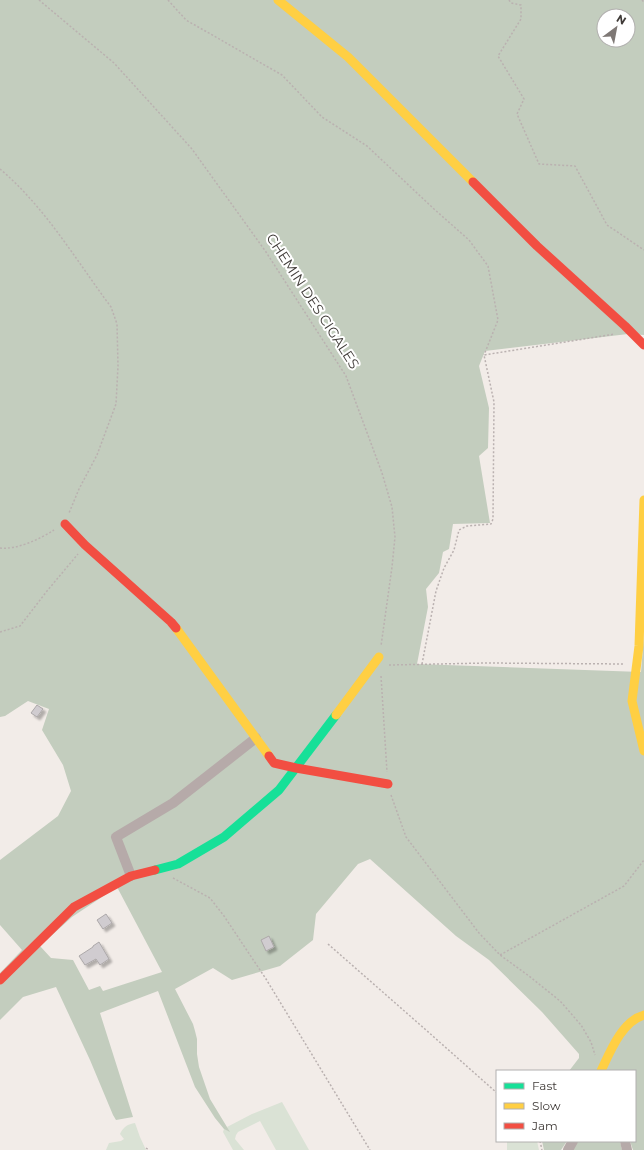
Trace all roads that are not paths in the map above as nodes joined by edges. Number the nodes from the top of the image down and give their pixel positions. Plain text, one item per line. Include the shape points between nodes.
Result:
1 (278, 0) edge
2 (643, 344) edge
3 (644, 500) edge
4 (65, 524) road end
5 (379, 657) road end
6 (256, 738) junction
7 (644, 750) edge
8 (296, 768) junction
9 (388, 784) road end
10 (131, 876) junction
11 (0, 980) edge
12 (644, 1015) edge
13 (601, 1070) edge

1 - 2 street via 348,57 537,246
3 - 7 street via 639,646 632,701
4 - 6 street via 171,622
5 - 8 street
6 - 8 street via 274,763
6 - 10 street via 173,803 116,837
8 - 9 street
8 - 10 street via 279,790 224,837 178,864
10 - 11 street via 74,907
12 - 13 street via 626,1026

